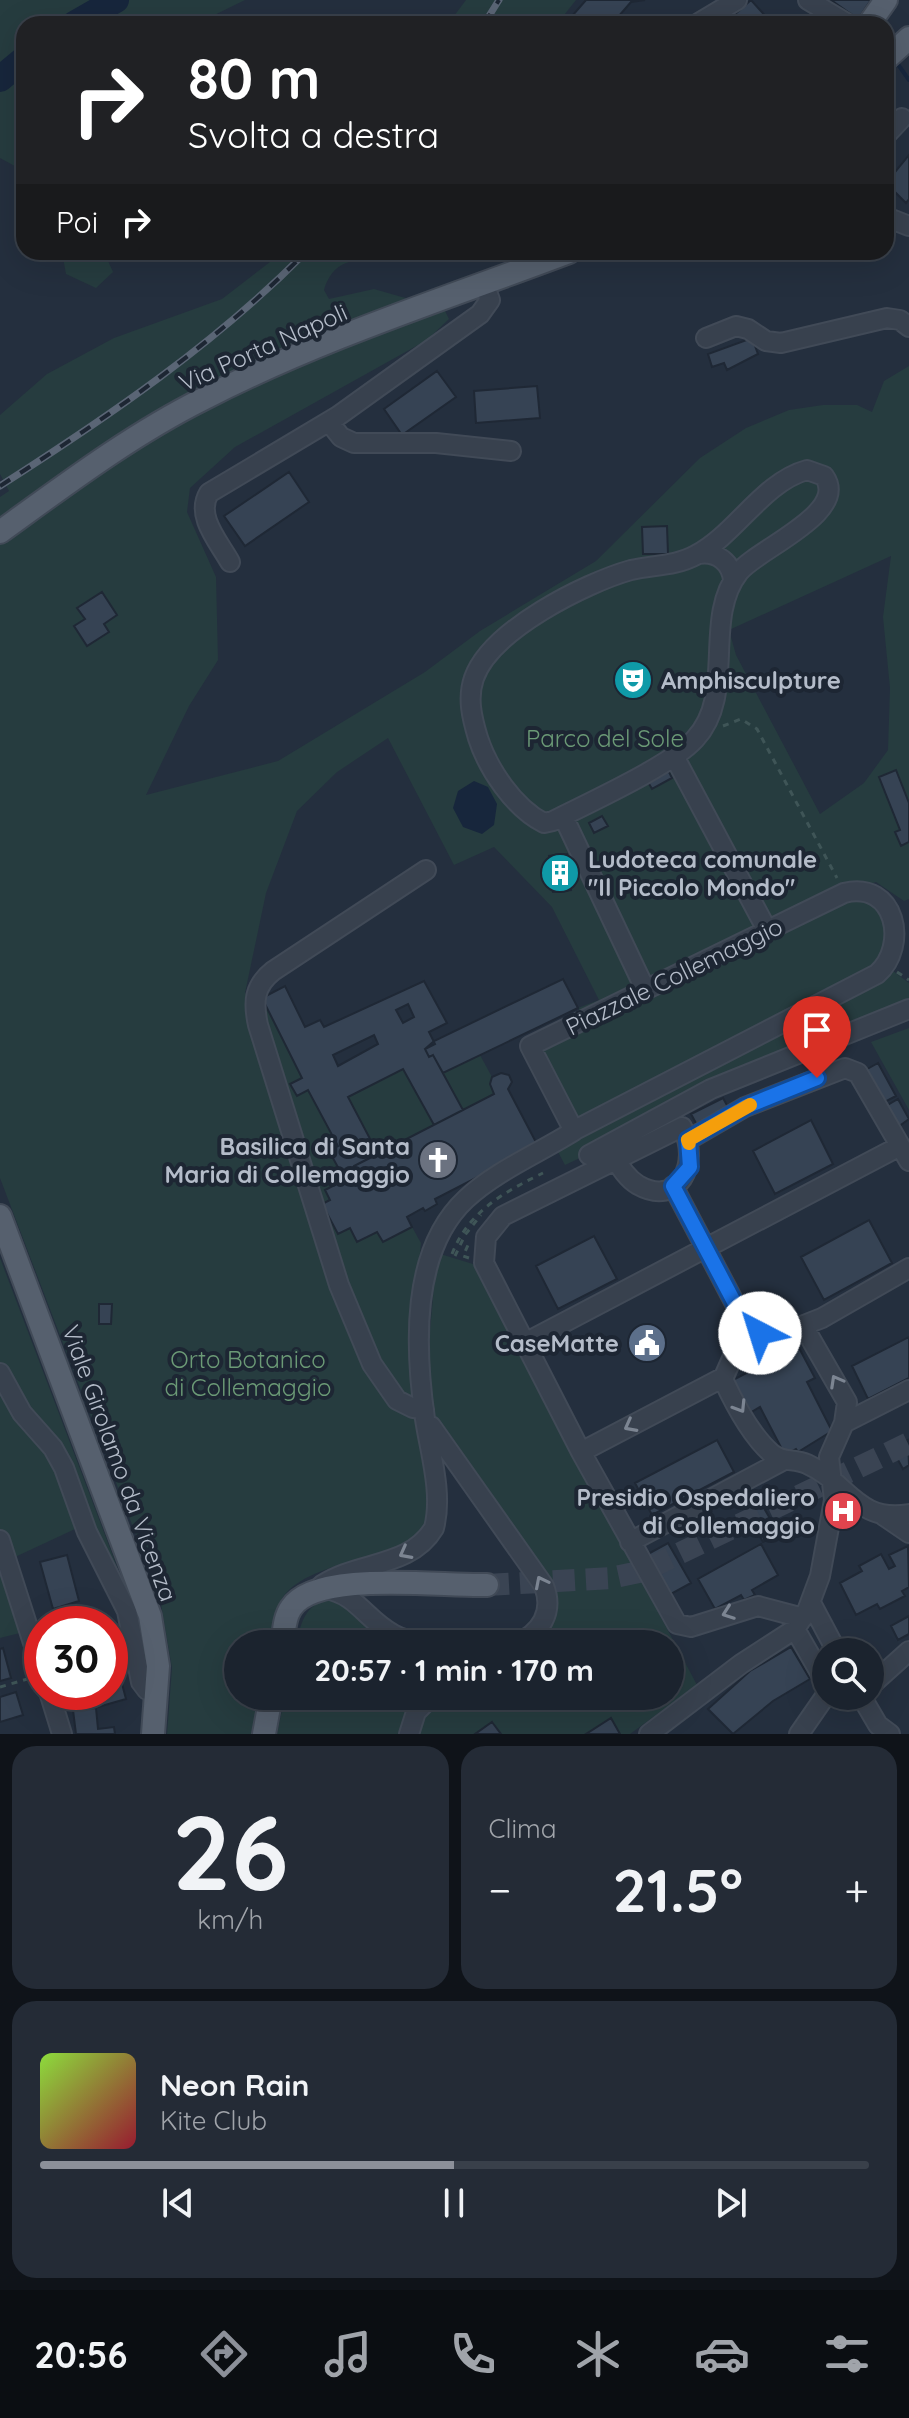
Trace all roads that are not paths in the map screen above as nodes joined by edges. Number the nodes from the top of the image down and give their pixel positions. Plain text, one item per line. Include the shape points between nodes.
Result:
1 (737, 0) edge
2 (808, 0) edge
3 (710, 16) edge
4 (835, 16) edge
5 (909, 38) edge
6 (894, 52) edge
7 (902, 118) dead end
8 (894, 126) edge
9 (548, 260) edge
10 (484, 284) junction
11 (909, 327) edge
12 (706, 338) dead end
13 (329, 422) junction
14 (511, 451) dead end
15 (0, 532) edge
16 (726, 535) junction
17 (699, 554) junction
18 (230, 562) dead end
19 (733, 570) junction
20 (674, 756) junction
21 (563, 816) junction
22 (426, 870) dead end
23 (904, 920) edge
24 (767, 930) junction
25 (645, 989) junction
26 (909, 1009) edge
27 (672, 1109) junction
28 (574, 1131) junction
29 (685, 1134) junction
30 (612, 1153) junction
31 (904, 1154) edge
32 (589, 1155) dead end
33 (673, 1186) junction
34 (0, 1216) edge
35 (705, 1247) junction
36 (909, 1268) edge
37 (747, 1328) junction
38 (794, 1329) junction
39 (525, 1343) junction
40 (0, 1373) edge
41 (724, 1377) junction
42 (909, 1390) edge
43 (424, 1411) junction
44 (840, 1431) junction
45 (581, 1452) junction
46 (791, 1461) junction
47 (830, 1481) junction
48 (435, 1489) junction
49 (474, 1490) junction
50 (909, 1514) edge
51 (884, 1516) junction
52 (909, 1533) edge
53 (0, 1540) edge
54 (630, 1542) junction
55 (487, 1585) tunnel mouth
56 (318, 1590) junction
57 (24, 1616) edge
58 (803, 1617) junction
59 (285, 1630) edge
60 (388, 1630) edge
61 (536, 1630) edge
62 (823, 1638) edge
63 (812, 1643) edge
64 (909, 1651) edge
65 (884, 1673) edge
66 (158, 1692) junction
67 (55, 1710) edge
68 (268, 1710) edge
69 (418, 1710) edge
70 (816, 1710) edge
71 (869, 1710) edge
72 (62, 1734) edge
73 (153, 1734) edge
74 (264, 1734) edge
75 (409, 1734) edge
76 (649, 1734) edge
77 (799, 1734) edge
78 (890, 1734) edge

1 - 3 street
2 - 4 street
5 - 6 main road
7 - 8 street
9 - 10 main road, Via Porta Napoli
10 - 13 street via 490,300 482,313
10 - 15 main road, Via Porta Napoli via 202,399
11 - 12 street via 887,318 777,343 736,326
13 - 14 street via 354,443 436,443
13 - 18 street via 209,493 205,517
16 - 17 street
16 - 19 street via 722,552
16 - 19 street via 800,472 814,470 827,481 829,496 821,508 792,534
17 - 19 street via 714,554
17 - 21 street via 589,586 505,638 477,670 471,710 491,766 535,818 546,823
19 - 20 street via 716,691 704,728
20 - 21 street
20 - 24 street
21 - 25 street
22 - 43 street via 273,971 261,983 254,1003 344,1299 383,1384 403,1404
23 - 24 street, Piazzale Collemaggio via 882,900 856,891
23 - 28 street via 895,955 877,974
24 - 25 street, Piazzale Collemaggio
25 - 28 street, Piazzale Collemaggio via 530,1046
26 - 27 street
27 - 29 street
27 - 30 street
28 - 43 street via 472,1194 434,1242 422,1319
29 - 30 street
29 - 31 street via 845,1068 858,1073
29 - 33 street via 690,1167
30 - 32 street
30 - 33 street via 641,1186 659,1191
30 - 39 street via 511,1211 488,1232 484,1263
31 - 35 street
33 - 35 street
34 - 66 main road, Viale Girolamo da Vicenza via 150,1616 158,1653
35 - 37 street
35 - 39 street
36 - 38 street
37 - 38 street
37 - 41 street
44 -> 38 street via 847,1409 843,1392 814,1341
39 - 45 street
40 - 66 street via 22,1413 63,1464 87,1532 129,1616 141,1682
41 -> 45 street
41 -> 46 street via 762,1442
42 - 44 street
43 - 48 street
43 - 49 street
44 - 46 street
44 - 47 street via 829,1457
45 - 54 street
46 - 47 street
46 - 54 street
47 - 51 street via 872,1513
47 - 58 street via 834,1504
48 - 49 street via 452,1477
48 -> 56 street via 434,1528 419,1545 396,1559 333,1578
61 -> 49 street via 548,1606 546,1591
50 - 51 street
51 - 52 street
53 - 57 street
58 -> 54 street via 747,1607 684,1627 673,1618
55 - 56 main road via 376,1584
56 - 59 main road via 290,1609
56 - 60 street via 350,1597
58 - 62 street
58 - 63 street
58 - 76 street
64 - 65 street
66 - 73 main road, Viale Girolamo da Vicenza
67 - 72 street
68 - 74 main road
69 - 75 street
70 - 77 street
71 - 78 street

